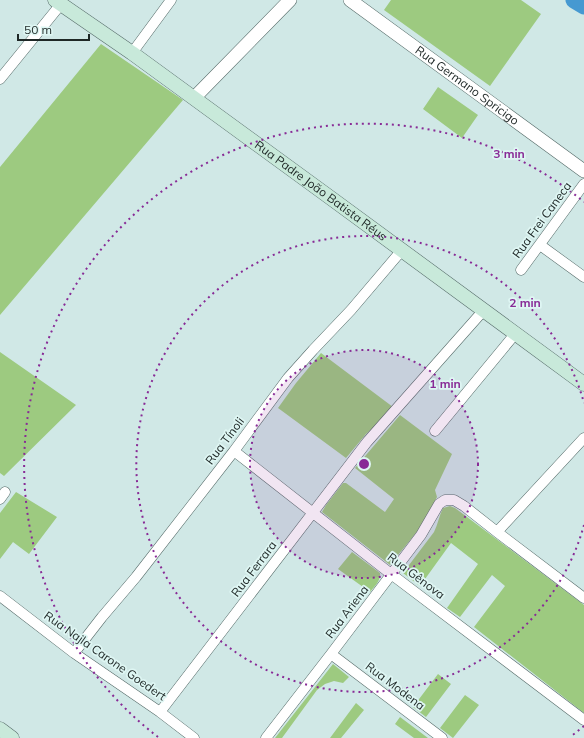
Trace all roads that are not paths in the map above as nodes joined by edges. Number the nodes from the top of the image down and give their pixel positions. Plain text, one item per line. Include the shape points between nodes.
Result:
1 (171, 0) edge
2 (290, 0) edge
3 (350, 0) edge
4 (58, 2) edge
5 (132, 53) junction
6 (0, 79) edge
7 (194, 98) junction
8 (584, 171) edge
9 (584, 184) edge
10 (540, 245) junction
11 (402, 250) junction
12 (522, 270) dead end
13 (584, 277) edge
14 (483, 311) junction
15 (515, 334) junction
16 (584, 384) edge
17 (435, 431) dead end
18 (584, 438) edge
19 (234, 451) junction
20 (312, 513) junction
21 (497, 532) junction
22 (391, 574) junction
23 (0, 596) edge
24 (584, 598) edge
25 (74, 653) junction
26 (331, 654) junction
27 (160, 712) junction
28 (584, 720) edge
29 (0, 728) edge
30 (12, 738) edge
31 (194, 738) edge
32 (266, 738) edge
33 (442, 738) edge

1 - 5 street
2 - 7 street
3 - 8 street, Rua Germano Spricigo
4 - 5 main road, Rua Padre João Batista Réus
4 - 6 street
5 - 7 main road, Rua Padre João Batista Réus
7 - 11 main road, Rua Padre João Batista Réus
9 - 10 street, Rua Frei Caneca
10 - 12 street, Rua Frei Caneca
10 - 13 street
11 - 14 main road, Rua Padre João Batista Réus
11 - 19 street, Rua Tínoli via 288,378
14 - 15 main road, Rua Padre João Batista Réus
14 - 20 street, Rua Ferrara via 367,442
15 - 16 main road, Rua Padre João Batista Réus
15 - 17 street
18 - 21 street
19 - 20 street, Rua Gênova
19 - 25 street, Rua Tínoli
20 - 22 street, Rua Gênova
20 - 27 street, Rua Ferrara
21 - 22 street, Rua Ariena via 464,506 454,500 445,500 439,504 425,529
21 - 24 street
22 - 26 street, Rua Ariena
22 - 28 street, Rua Gênova
23 - 25 street, Rua Najla Carone Goedert
25 - 27 street, Rua Najla Carone Goedert
26 - 32 street, Rua Ariena
26 - 33 street, Rua Modena
27 - 31 street, Rua Najla Carone Goedert
29 - 30 main road

